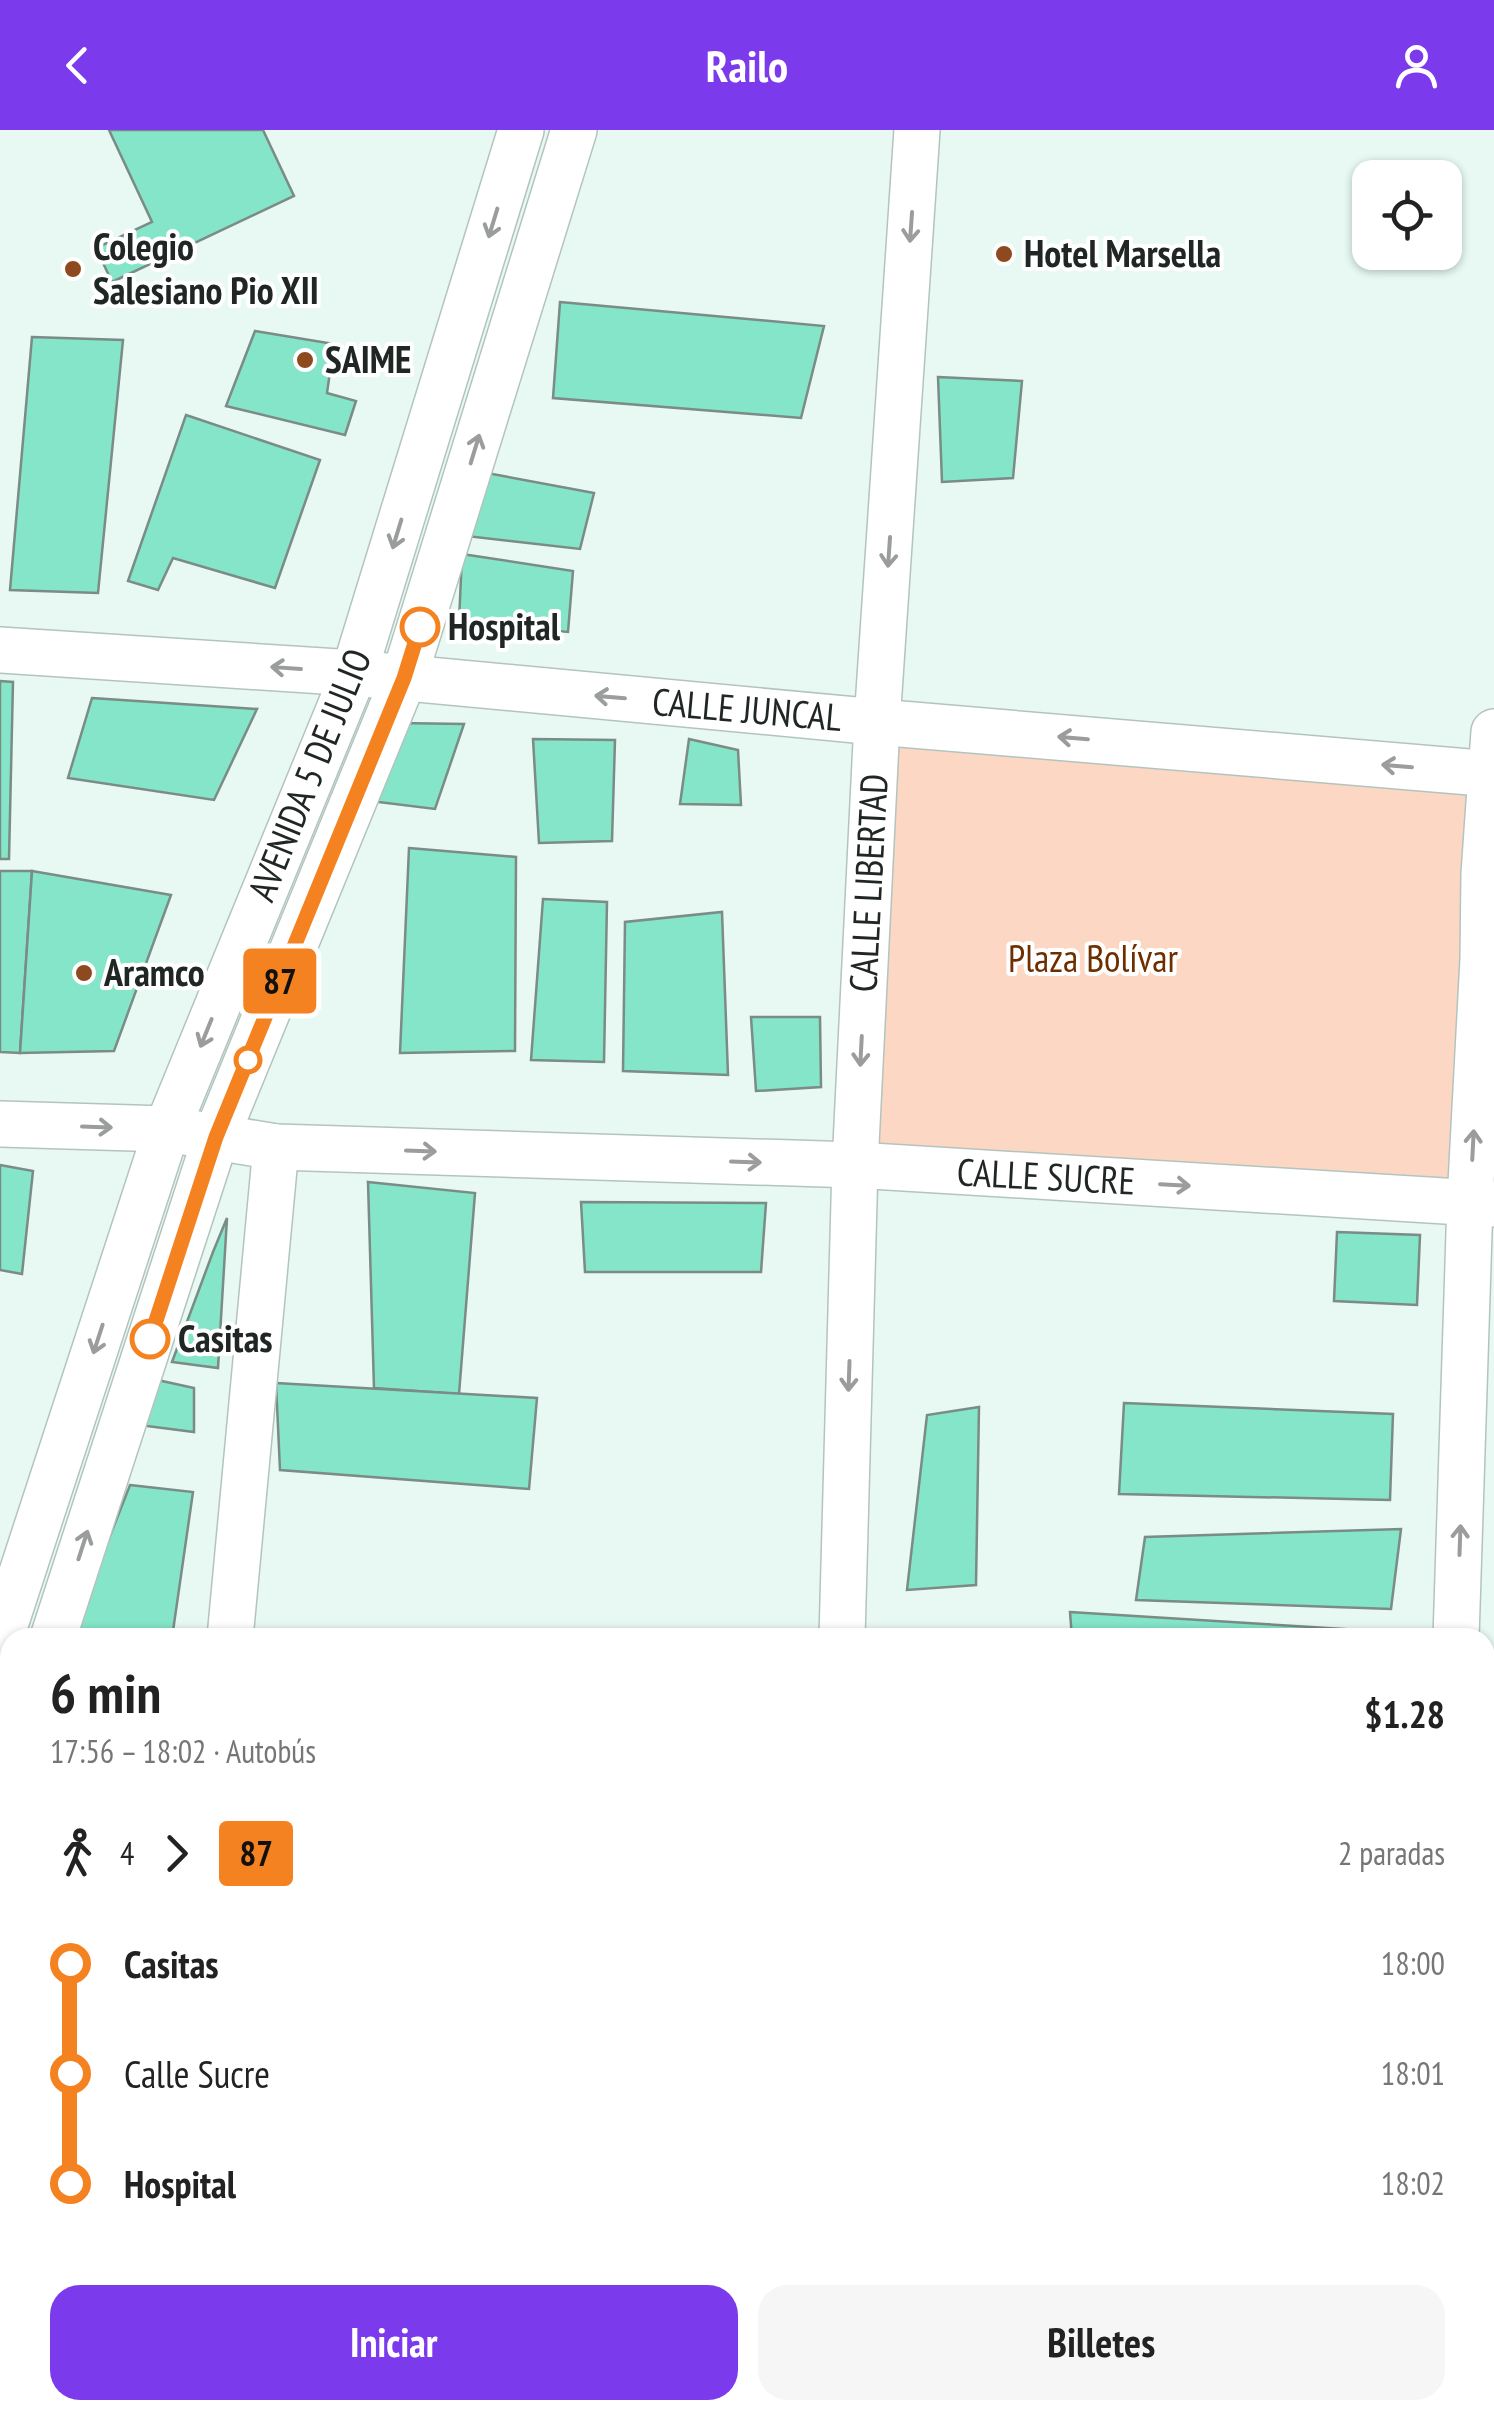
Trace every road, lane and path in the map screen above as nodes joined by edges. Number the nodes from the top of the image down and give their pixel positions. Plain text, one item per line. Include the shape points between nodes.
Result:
1 (522, 130) edge
2 (574, 130) edge
3 (918, 130) edge
4 (0, 650) edge
5 (354, 672) junction
6 (404, 678) junction
7 (877, 722) junction
8 (1493, 760) edge
9 (0, 1124) edge
10 (167, 1129) junction
11 (216, 1137) junction
12 (276, 1146) junction
13 (855, 1165) junction
14 (1482, 1203) edge
15 (1479, 1479) edge
16 (4, 1628) edge
17 (56, 1628) edge
18 (231, 1628) edge
19 (842, 1628) edge
20 (1457, 1628) edge

1 -> 5 street, AVENIDA 5 DE JULIO
6 -> 2 street, AVENIDA 5 DE JULIO
3 -> 7 street, CALLE LIBERTAD
5 -> 4 street, CALLE JUNCAL
5 - 6 street, CALLE JUNCAL
5 -> 10 street, AVENIDA 5 DE JULIO
7 -> 6 street, CALLE JUNCAL
6 - 11 street, AVENIDA 5 DE JULIO
8 -> 7 street, CALLE JUNCAL
7 -> 13 street, CALLE LIBERTAD
14 -> 8 street via 1484,874
9 -> 10 street, CALLE SUCRE
10 - 11 street, CALLE SUCRE
10 -> 16 street, AVENIDA 5 DE JULIO
11 - 12 street, CALLE SUCRE
17 -> 11 street, AVENIDA 5 DE JULIO
12 -> 13 street, CALLE SUCRE
12 - 18 street
13 -> 14 street, CALLE SUCRE
13 -> 19 street, CALLE LIBERTAD
14 - 15 street
20 -> 15 street

